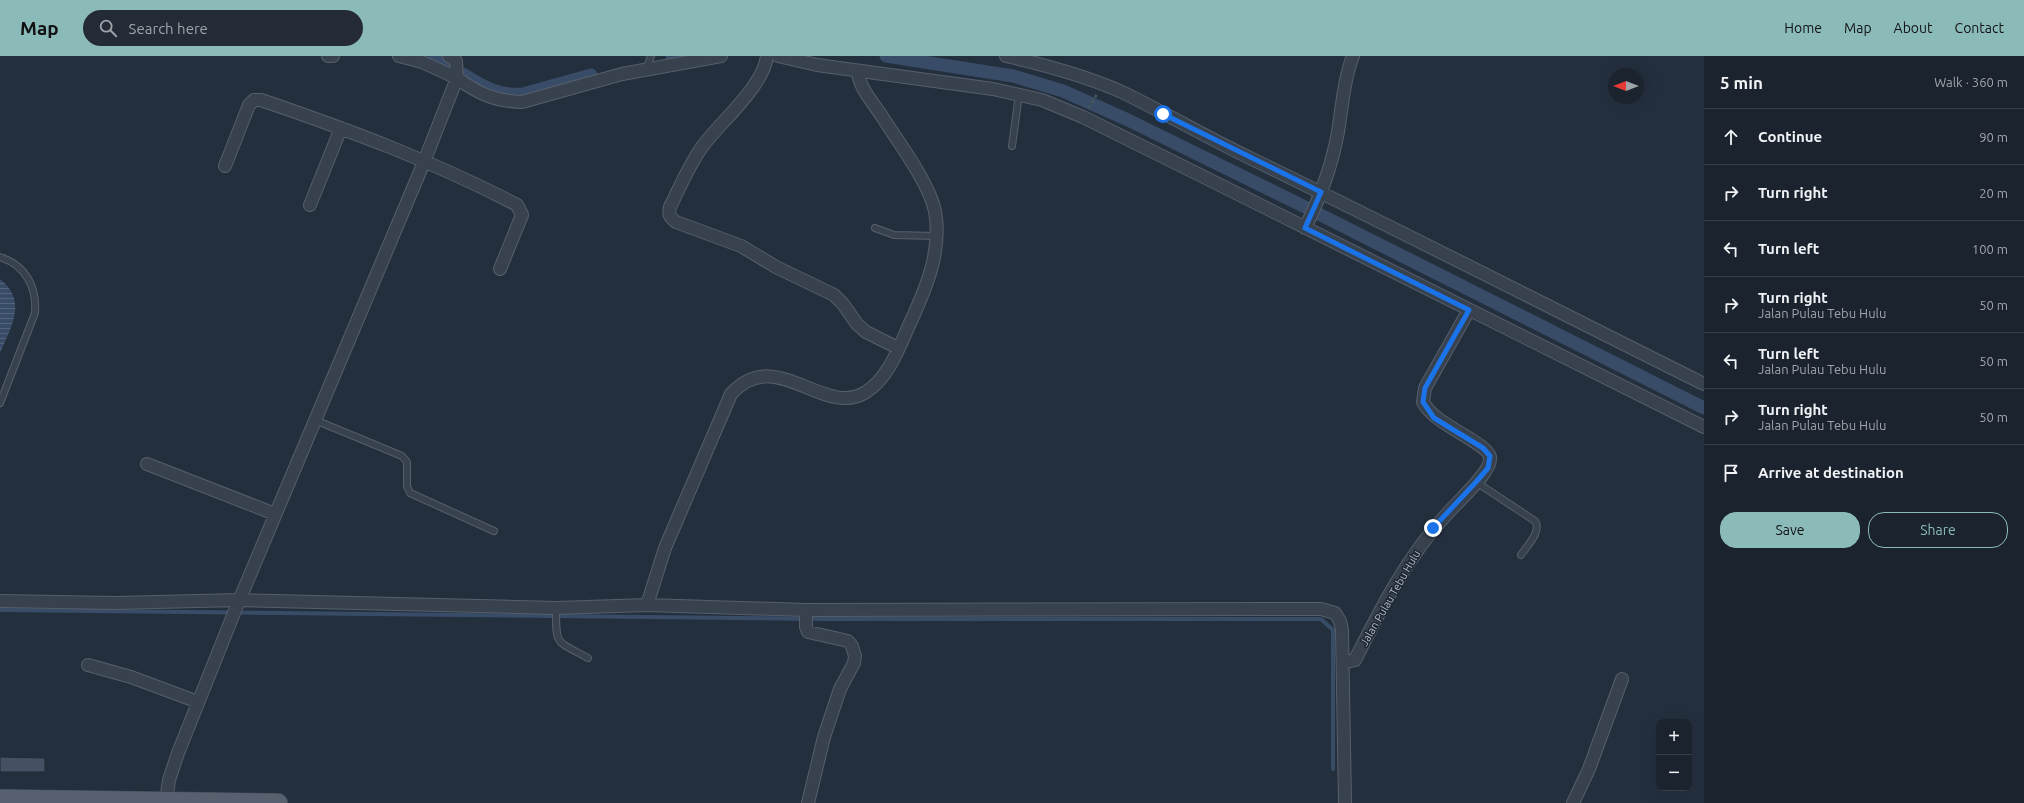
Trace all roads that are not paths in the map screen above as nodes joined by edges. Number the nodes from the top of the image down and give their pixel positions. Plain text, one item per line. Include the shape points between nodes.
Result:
1 (328, 56) edge
2 (333, 56) edge
3 (399, 56) edge
4 (652, 56) edge
5 (721, 56) edge
6 (767, 56) edge
7 (778, 56) edge
8 (1354, 56) edge
9 (1013, 57) edge
10 (454, 58) edge
11 (646, 70) junction
12 (858, 71) junction
13 (457, 78) junction
14 (1019, 94) junction
15 (341, 128) junction
16 (1012, 146) dead end
17 (424, 162) junction
18 (226, 166) dead end
19 (1320, 194) junction
20 (310, 205) dead end
21 (1306, 226) junction
22 (875, 228) dead end
23 (936, 236) junction
24 (0, 256) edge
25 (500, 268) dead end
26 (1469, 310) junction
27 (898, 348) junction
28 (1704, 384) edge
29 (0, 402) edge
30 (314, 420) junction
31 (1704, 427) edge
32 (147, 464) dead end
33 (1476, 482) junction
34 (275, 514) junction
35 (494, 532) dead end
36 (1521, 555) dead end
37 (0, 602) edge
38 (238, 604) junction
39 (647, 605) junction
40 (556, 610) junction
41 (806, 613) junction
42 (588, 658) dead end
43 (1344, 662) junction
44 (88, 665) dead end
45 (1622, 679) dead end
46 (198, 702) junction
47 (0, 799) edge
48 (166, 801) junction
49 (66, 802) edge
50 (90, 802) edge
51 (111, 802) edge
52 (229, 803) edge
53 (278, 803) edge
54 (808, 803) edge
55 (1345, 803) edge
56 (1573, 803) edge

1 - 2 street
3 - 13 street via 422,62
4 - 11 lane
5 - 11 street
6 - 27 street via 762,74 702,147 670,206 670,218 741,246 776,267 834,295 866,332
7 - 12 street
8 - 19 street via 1348,73 1337,134
9 - 19 street via 1089,79 1123,93
10 - 13 street
11 - 13 street via 622,74 522,102 509,102 479,94
12 - 14 street
12 - 23 street via 863,88 925,187 934,210
13 - 17 street
14 - 16 lane
14 - 21 street via 1042,100 1083,117
15 - 17 street
15 - 18 street via 261,100 254,100 249,105
15 - 20 street
17 - 25 street via 496,195 521,210 520,221
17 - 30 street
19 - 21 street
19 - 28 street
21 - 26 street
22 - 23 lane via 894,235
23 - 27 street via 934,261 925,291
24 - 29 lane via 22,269 33,290 36,303 35,313
26 - 31 street
26 - 33 street, Jalan Pulau Tebu Hulu via 1425,388 1423,402 1434,418 1488,452 1490,463
27 - 39 street via 884,374 872,388 861,395 832,396 766,375 740,383 724,406 665,548
30 - 34 street
30 - 35 lane via 402,456 407,462 407,486 410,493
32 - 34 street
33 - 36 lane via 1538,525 1538,530
33 - 43 street, Jalan Pulau Tebu Hulu via 1433,528 1400,578 1355,660
34 - 38 street
37 - 38 street
38 - 40 street
38 - 46 street
39 - 40 street
39 - 41 street
40 - 42 lane via 555,636 560,643
41 - 43 street via 1321,609 1335,613 1340,621
41 - 54 street via 808,632 812,635 848,641 855,656 826,730
43 - 55 street
44 - 46 street via 131,677
45 - 56 street via 1589,768
46 - 48 street via 169,780
47 - 49 main road
48 - 51 main road
48 - 52 main road
49 - 50 main road
50 - 51 main road
52 - 53 main road

